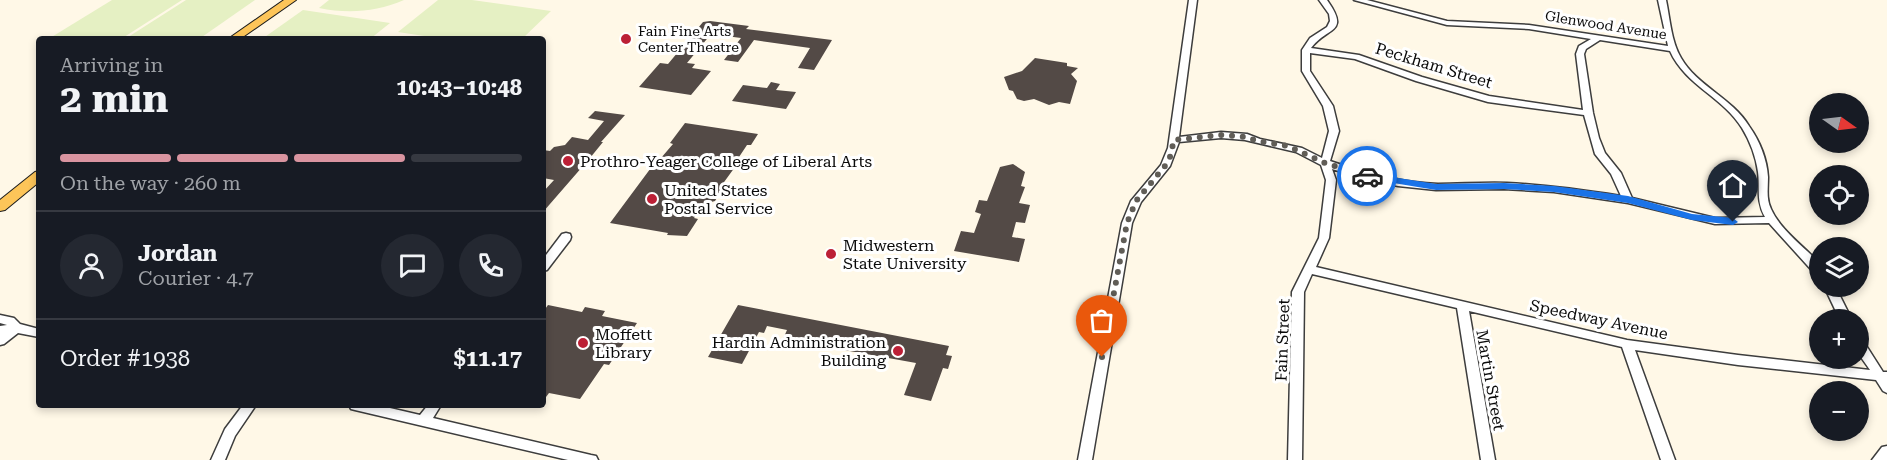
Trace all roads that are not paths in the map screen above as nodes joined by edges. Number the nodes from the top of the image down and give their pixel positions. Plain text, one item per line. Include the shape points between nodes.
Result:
1 (291, 0) edge
2 (1193, 0) edge
3 (1323, 0) edge
4 (1358, 0) edge
5 (1662, 0) edge
6 (237, 36) edge
7 (1598, 39) junction
8 (1673, 49) junction
9 (1306, 50) junction
10 (1588, 113) junction
11 (1174, 140) junction
12 (1325, 163) junction
13 (36, 177) edge
14 (1628, 200) junction
15 (2, 203) edge
16 (1771, 220) junction
17 (566, 237) dead end
18 (1809, 258) edge
19 (546, 263) edge
20 (1308, 269) junction
21 (1462, 306) junction
22 (0, 319) edge
23 (16, 328) junction
24 (0, 330) edge
25 (36, 332) edge
26 (0, 341) edge
27 (1627, 344) junction
28 (1869, 358) edge
29 (1885, 381) edge
30 (248, 408) edge
31 (369, 408) edge
32 (433, 408) edge
33 (424, 420) junction
34 (1887, 451) edge
35 (218, 460) edge
36 (591, 460) edge
37 (1085, 460) edge
38 (1295, 460) edge
39 (1488, 460) edge
40 (1668, 460) edge
41 (1879, 460) edge

1 - 6 main road
2 - 11 street
3 - 9 street via 1334,21
4 - 7 street, Glenwood Avenue via 1447,23 1529,27
5 - 8 street
7 - 8 street, Glenwood Avenue
7 - 10 street via 1582,48 1580,54
8 - 16 street via 1682,64 1724,100 1746,129 1762,166 1762,199
9 - 10 street, Peckham Street via 1356,57 1488,99
9 - 12 street, Fain Street via 1306,71 1328,106 1334,131
10 - 14 street via 1600,154 1616,173
11 - 12 street via 1221,135 1247,137 1299,150
11 - 37 street via 1165,166 1136,201 1127,223
12 - 14 street via 1398,183 1554,189
12 - 20 street, Fain Street via 1330,180 1324,238
13 - 15 main road
14 - 16 street via 1715,221
16 - 18 street
17 - 19 street
20 - 21 street, Speedway Avenue
20 - 38 street, Fain Street via 1298,292
21 - 27 street, Speedway Avenue
21 - 39 street, Martin Street
22 - 23 street via 10,321
23 - 24 street
23 - 25 street
23 - 26 street
27 - 29 street, Speedway Avenue
27 - 40 street
28 - 29 street
30 - 35 street via 230,433
31 - 33 street
32 - 33 street
33 - 36 street
34 - 41 street

